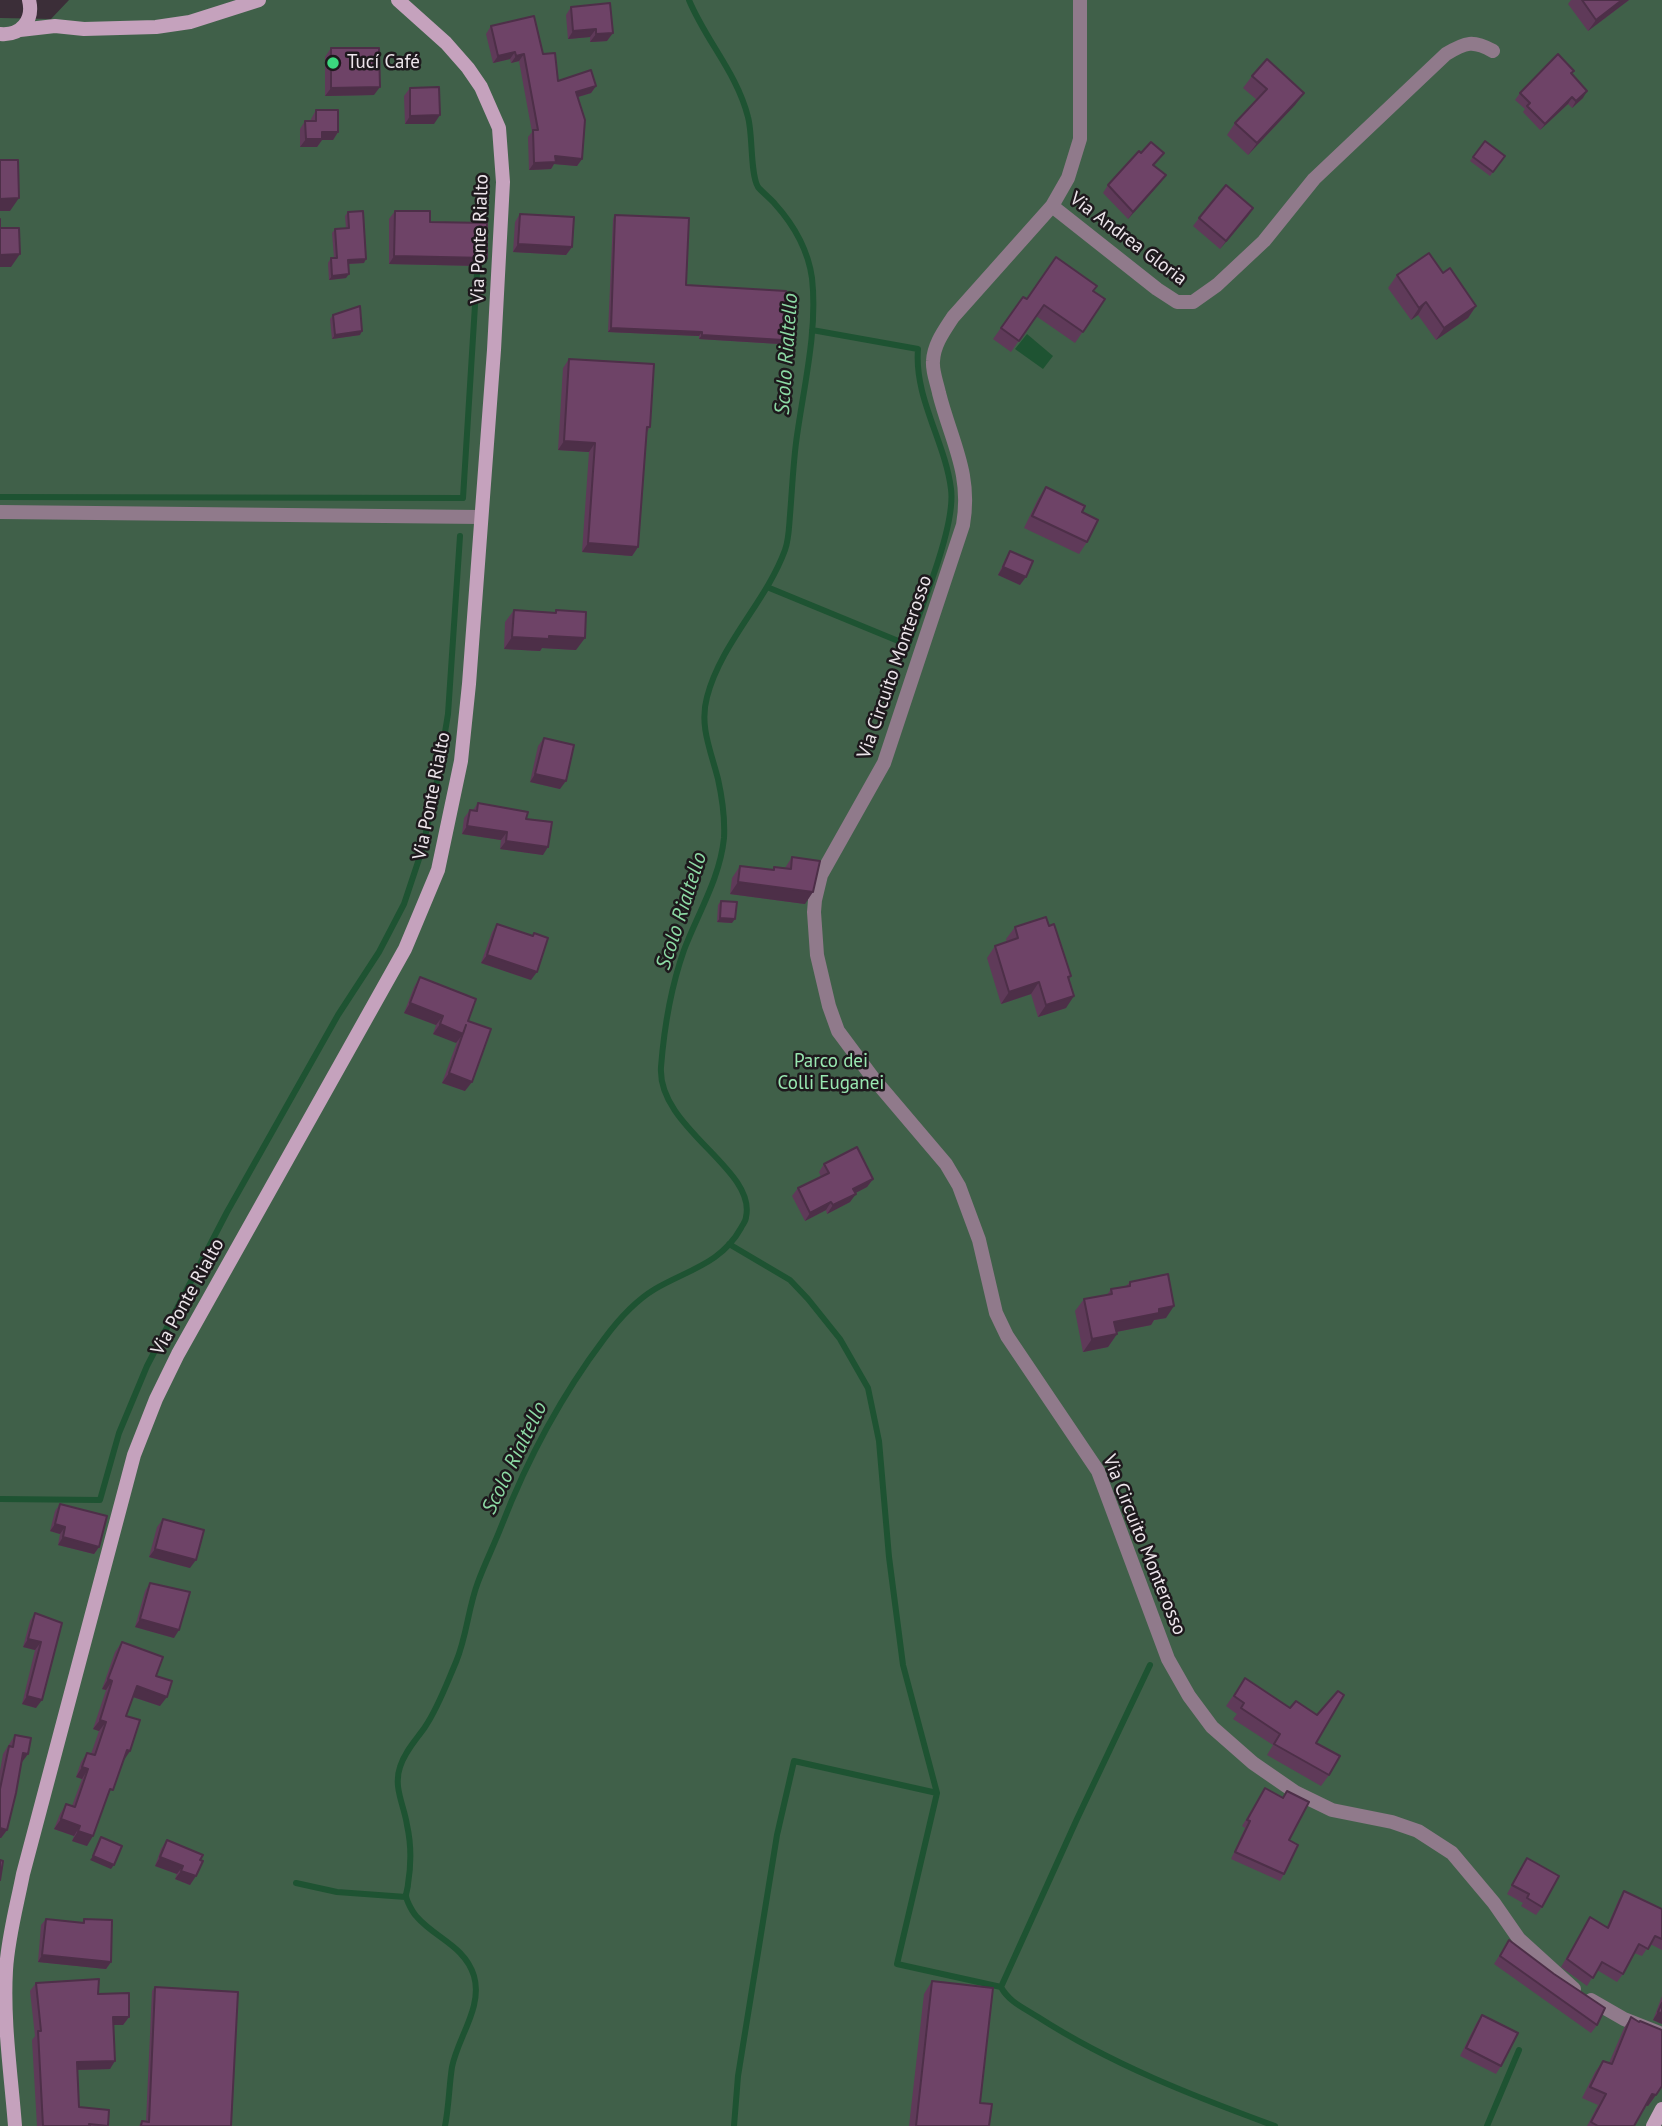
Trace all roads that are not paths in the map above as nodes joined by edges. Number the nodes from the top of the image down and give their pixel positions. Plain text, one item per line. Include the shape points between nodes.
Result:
1 (259, 0) edge
2 (398, 0) edge
3 (1080, 0) edge
4 (30, 4) edge
5 (55, 26) junction
6 (20, 30) junction
7 (0, 34) edge
8 (1493, 51) dead end
9 (1052, 206) junction
10 (0, 512) edge
11 (480, 517) junction
12 (1662, 2034) edge
13 (1662, 2109) edge
14 (15, 2126) edge
15 (1653, 2126) edge

1 - 5 main road via 190,22 156,27
2 - 11 main road, Via Ponte Rialto via 468,68 486,95 499,128 503,182
3 - 9 street, Via Andrea Gloria via 1080,139 1068,178
4 - 5 main road
4 - 6 main road
5 - 6 main road
6 - 7 main road
8 - 9 street, Via Andrea Gloria via 1473,42 1446,54 1314,179 1264,241 1193,302 1177,302 1157,289
9 - 12 street, Via Circuito Monterosso via 953,317 934,349 932,364 962,467 966,509 884,764 817,887 817,955 828,1006 852,1052 946,1164 959,1186 979,1240 1001,1325 1098,1471 1168,1659 1212,1727 1295,1791 1332,1810 1418,1831 1451,1853 1519,1939 1566,1983 1624,2019
10 - 11 street
11 - 14 main road, Via Ponte Rialto via 461,761 435,878 405,949 177,1354 134,1455 10,1934 6,2003
13 - 15 main road

